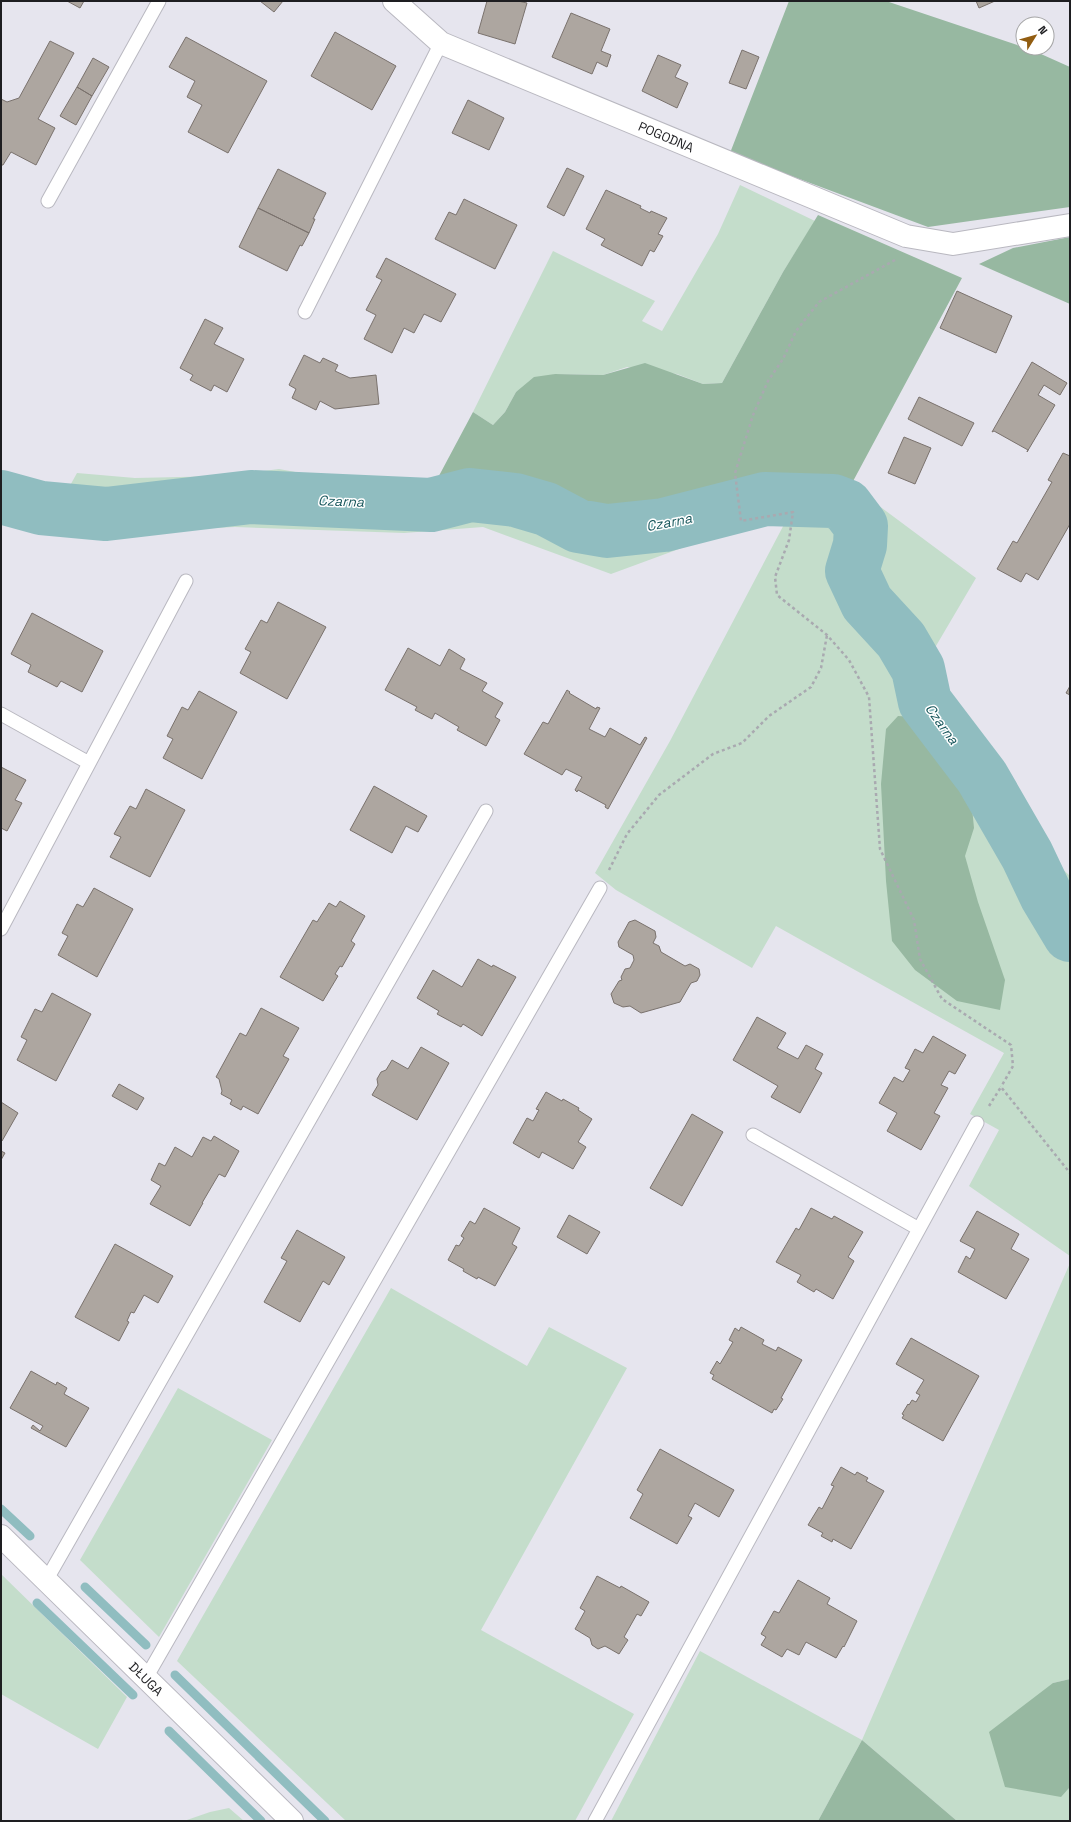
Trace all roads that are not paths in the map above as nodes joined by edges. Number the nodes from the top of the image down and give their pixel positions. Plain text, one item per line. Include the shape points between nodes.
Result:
1 (159, 1) edge
2 (402, 5) edge
3 (441, 43) junction
4 (48, 201) dead end
5 (1070, 225) edge
6 (305, 312) dead end
7 (186, 581) dead end
8 (1, 714) edge
9 (89, 763) junction
10 (486, 811) dead end
11 (600, 888) road end
12 (1, 929) edge
13 (977, 1123) road end
14 (753, 1135) dead end
15 (919, 1229) junction
16 (1, 1536) edge
17 (47, 1579) junction
18 (146, 1678) junction
19 (292, 1821) edge
20 (595, 1821) edge

1 - 4 lane
2 - 3 street, POGODNA
3 - 5 street, POGODNA via 906,236 953,244
3 - 6 lane
7 - 9 lane
8 - 9 lane
9 - 12 lane
10 - 17 lane
11 - 18 lane
13 - 15 lane
14 - 15 lane
15 - 20 lane
16 - 17 street, DŁUGA
17 - 18 street, DŁUGA
18 - 19 street, DŁUGA

